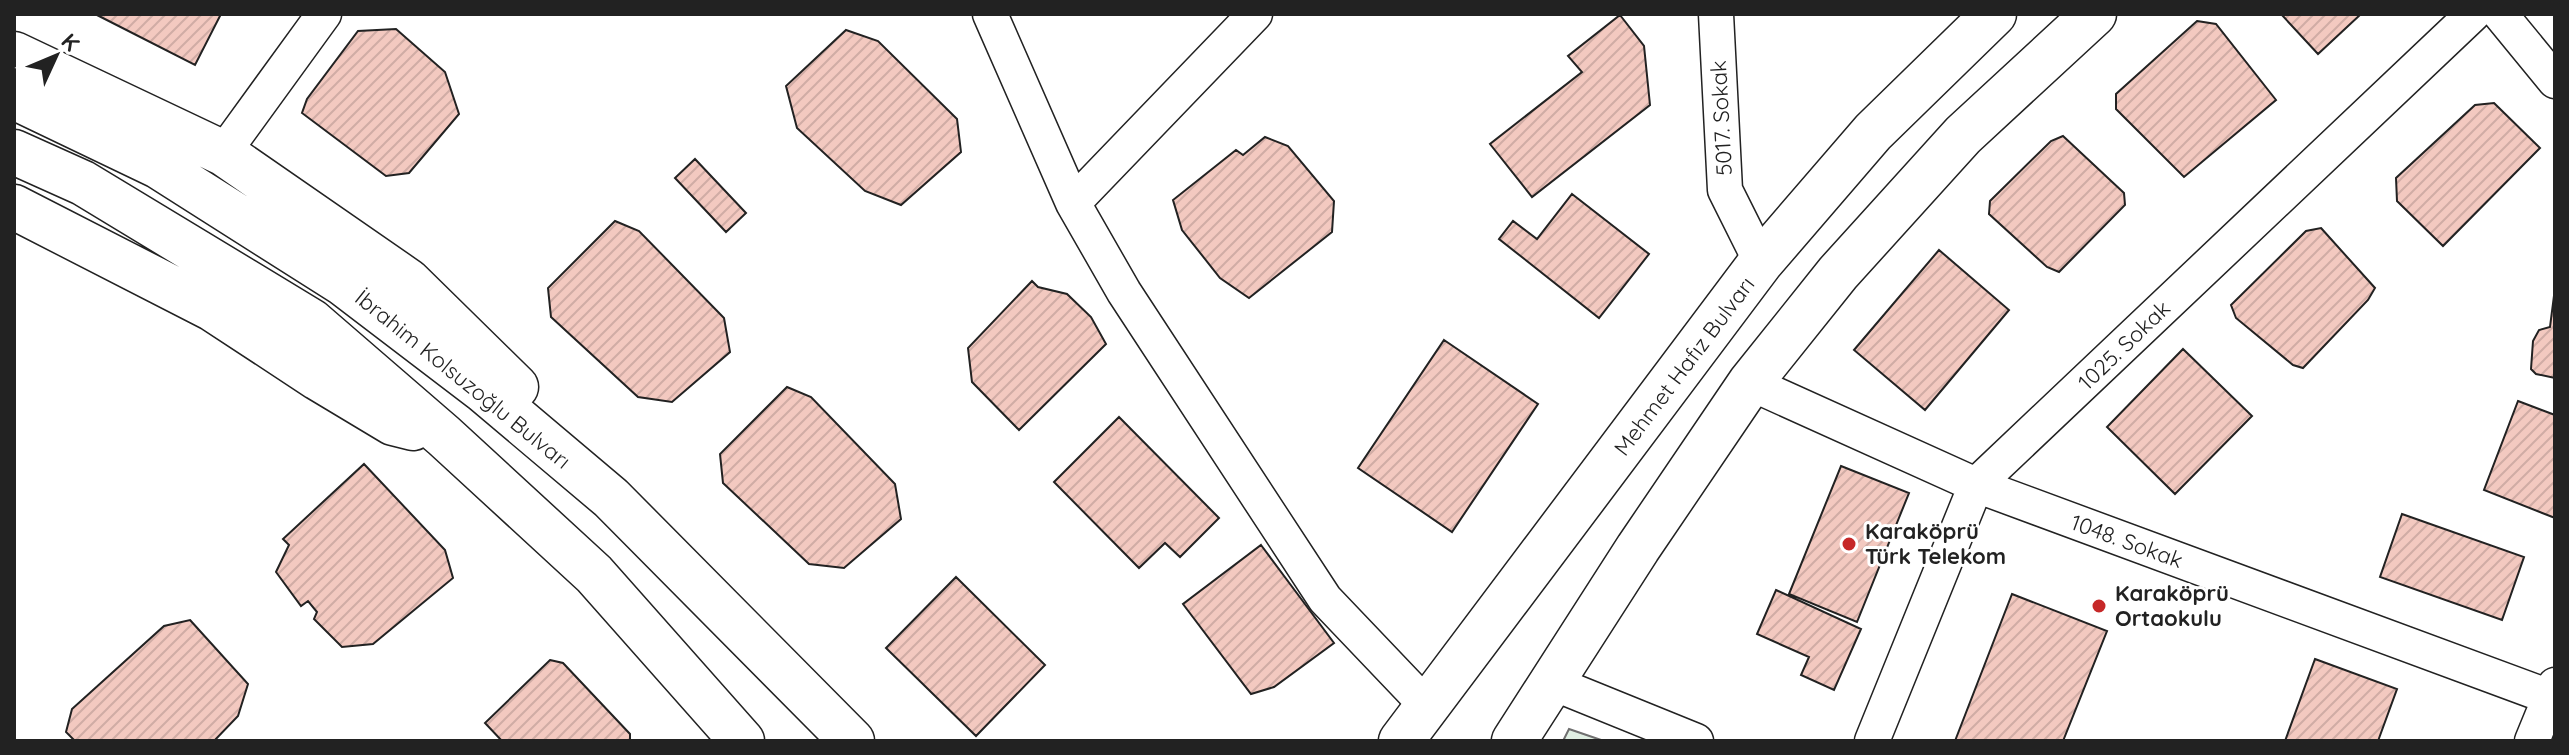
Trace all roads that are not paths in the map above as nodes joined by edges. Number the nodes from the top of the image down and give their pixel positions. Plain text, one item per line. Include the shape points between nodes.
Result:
1 (324, 14) edge
2 (990, 14) edge
3 (1255, 14) edge
4 (1716, 14) edge
5 (1994, 14) edge
6 (2094, 14) edge
7 (2473, 14) edge
8 (2500, 14) edge
9 (14, 54) edge
10 (2555, 81) edge
11 (14, 97) edge
12 (14, 152) edge
13 (223, 153) junction
14 (1073, 203) junction
15 (14, 207) edge
16 (1761, 262) junction
17 (1750, 383) junction
18 (444, 436) junction
19 (1976, 485) junction
20 (611, 498) junction
21 (1553, 683) junction
22 (2553, 694) edge
23 (1427, 706) junction
24 (742, 741) edge
25 (852, 741) edge
26 (1401, 741) edge
27 (1514, 741) edge
28 (1696, 741) edge
29 (1872, 741) edge
30 (2532, 741) edge

1 - 13 street
2 - 14 street
3 - 14 street
4 - 16 street, 5017. Sokak via 1725,190
5 - 16 main road, Mehmet Hafız Bulvarı via 1873,132
6 - 17 main road via 1963,135 1838,273
7 - 19 street, 1025. Sokak
8 - 10 street
9 - 13 main road
11 - 20 main road, İbrahim Kolsuzoğlu Bulvarı via 158,166 344,284 483,390
12 - 18 main road via 83,183 311,321
13 - 20 main road via 408,281 509,379
14 - 23 street via 1124,292 1325,599
15 - 18 main road via 213,309 393,423
16 - 23 main road, Mehmet Hafız Bulvarı
17 - 19 street, 1048. Sokak
17 - 21 main road
18 - 24 main road via 594,574
19 - 22 street, 1048. Sokak
19 - 29 street, 1025. Sokak
20 - 25 main road, İbrahim Kolsuzoğlu Bulvarı
21 - 27 main road
21 - 28 street
22 - 30 street
23 - 26 main road, Mehmet Hafız Bulvarı

